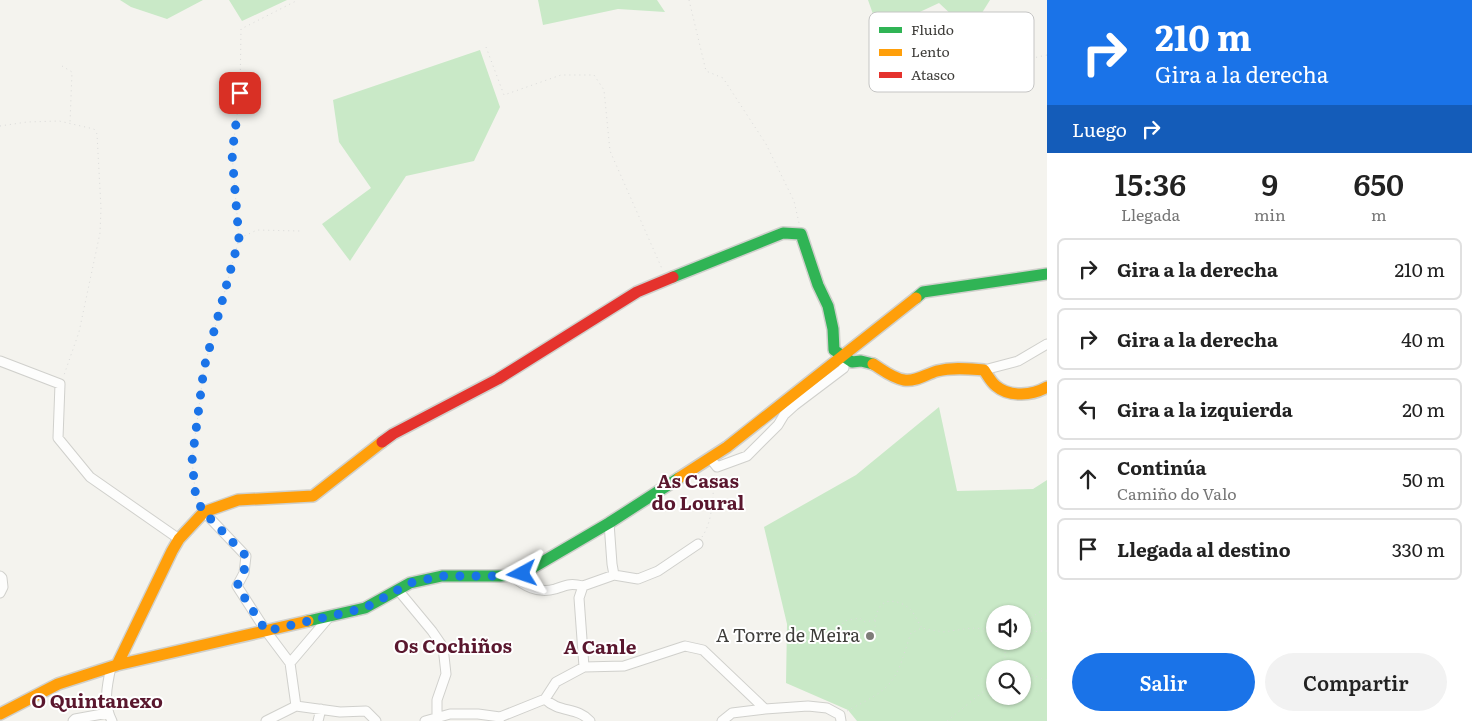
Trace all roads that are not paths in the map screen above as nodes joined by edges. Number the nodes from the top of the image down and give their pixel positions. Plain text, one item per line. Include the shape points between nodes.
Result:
1 (1047, 274) edge
2 (1047, 344) edge
3 (843, 355) junction
4 (0, 361) edge
5 (984, 370) junction
6 (1047, 387) edge
7 (714, 462) junction
8 (204, 512) junction
9 (609, 523) junction
10 (179, 538) junction
11 (698, 544) road end
12 (511, 575) junction
13 (614, 575) junction
14 (0, 576) edge
15 (583, 586) junction
16 (398, 590) junction
17 (0, 592) edge
18 (330, 616) junction
19 (266, 631) junction
20 (290, 663) junction
21 (114, 666) junction
22 (584, 667) junction
23 (545, 699) junction
24 (296, 706) junction
25 (321, 709) junction
26 (765, 709) junction
27 (0, 714) edge
28 (110, 717) edge
29 (438, 717) junction
30 (840, 718) edge
31 (500, 719) edge
32 (73, 721) edge
33 (266, 721) edge
34 (318, 721) edge
35 (376, 721) edge
36 (425, 721) edge
37 (590, 721) edge
38 (722, 721) edge

1 - 3 street via 923,292
2 - 5 street via 1018,361
3 - 5 street via 852,362 862,360 875,364 903,380 958,368
3 - 7 street via 727,447
3 - 7 street via 844,368 795,405 747,456
3 - 8 street via 834,350 828,306 801,234 783,233 637,292 498,379 392,434 313,496 238,500
4 - 10 street via 60,384 58,438 90,477
5 - 6 street via 1000,389 1018,394
7 - 9 street
8 - 10 street
8 - 19 street via 246,556 244,572 237,586
9 - 12 street via 522,574
9 - 13 street
10 - 21 street
11 - 13 street via 658,571 638,579
12 - 15 street via 523,585 538,590 553,590 571,584
12 - 16 street via 442,576 410,583
13 - 15 street
14 - 17 street via 3,588
15 - 22 street via 579,598
16 - 18 street via 365,608
16 - 29 street via 443,647 446,674 437,700
18 - 19 street
18 - 20 street
19 - 20 street
19 - 21 street
20 - 24 street
21 - 27 street via 58,684
21 - 28 street via 107,687
22 - 23 street via 556,682
22 - 26 street via 624,666 685,646 703,650
23 - 31 street
23 - 37 street via 552,706 585,715
24 - 25 street
24 - 33 street
25 - 34 street
25 - 35 street via 366,711
26 - 30 street via 827,708
26 - 38 street via 732,714
28 - 32 street
29 - 31 street via 478,714
29 - 36 street

